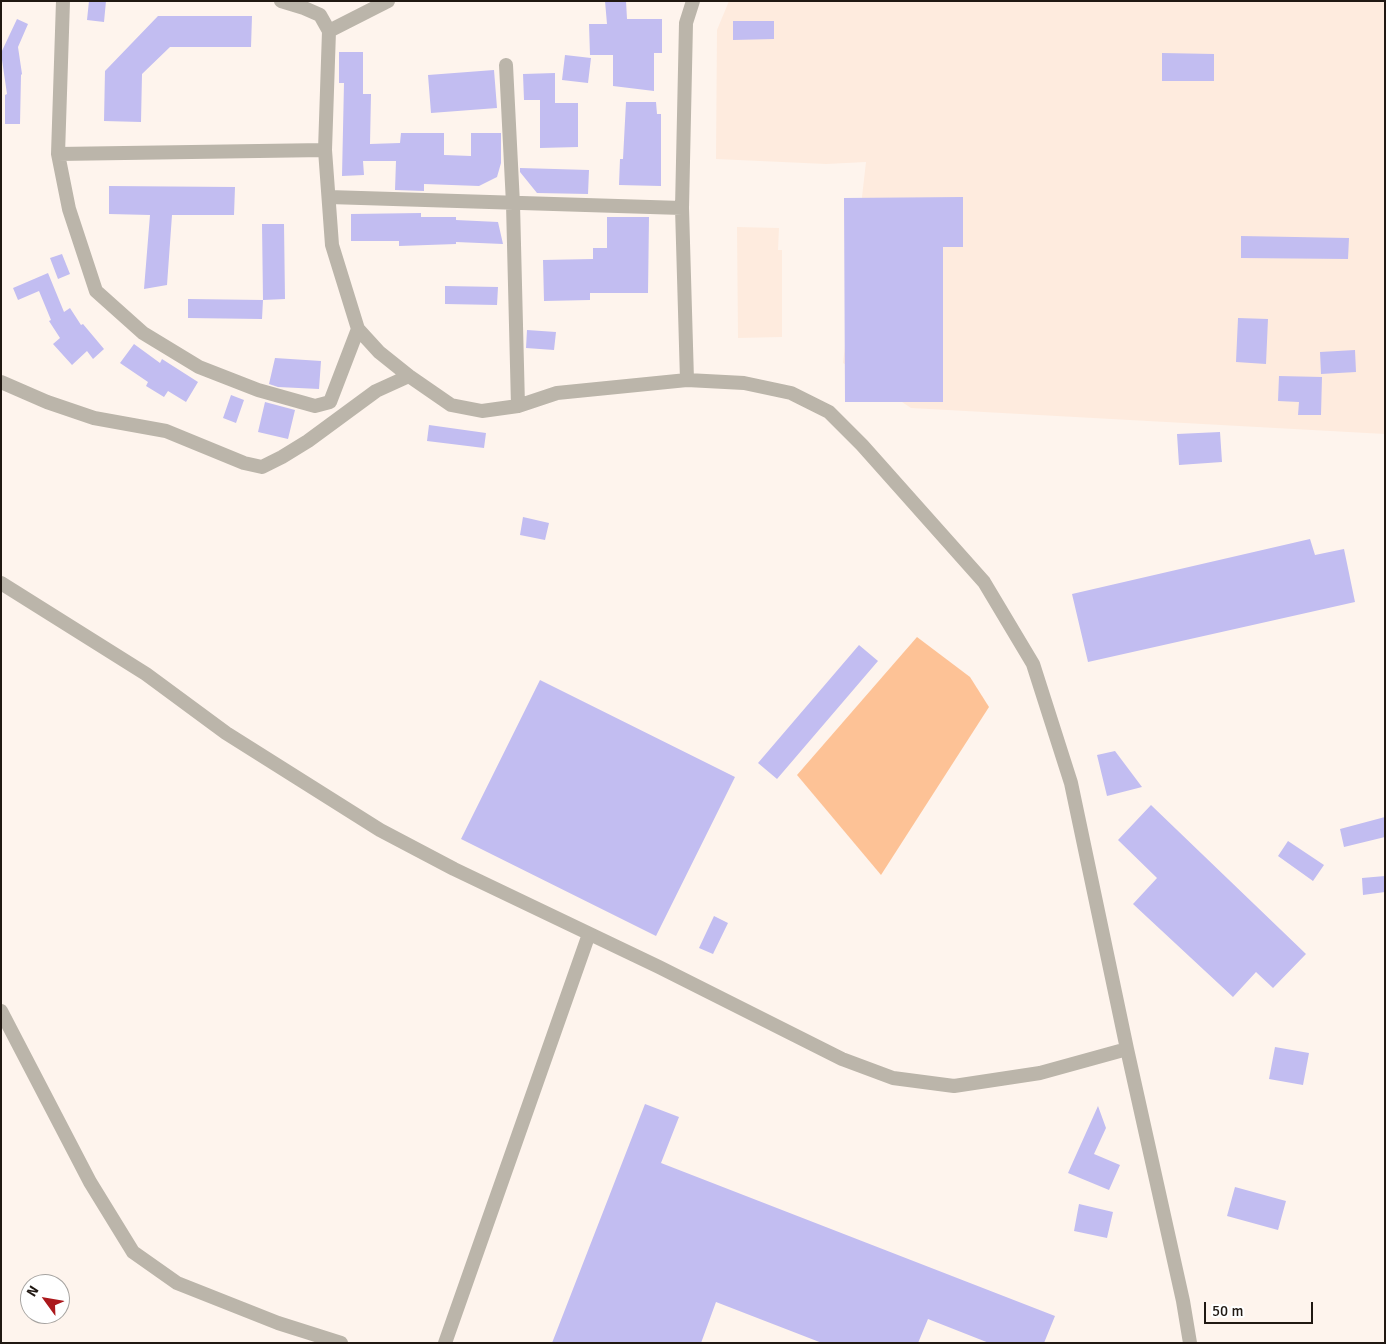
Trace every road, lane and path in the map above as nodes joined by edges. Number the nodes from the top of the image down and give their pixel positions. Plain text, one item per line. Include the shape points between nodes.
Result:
1 (63, 1) edge
2 (280, 1) edge
3 (388, 1) edge
4 (693, 1) edge
5 (329, 31) junction
6 (506, 65) dead end
7 (325, 150) junction
8 (58, 154) junction
9 (329, 197) junction
10 (513, 204) junction
11 (682, 208) junction
12 (358, 329) junction
13 (409, 376) junction
14 (687, 380) junction
15 (1, 382) edge
16 (518, 406) junction
17 (1, 583) edge
18 (589, 934) junction
19 (1, 1011) edge
20 (1127, 1048) junction
21 (341, 1343) edge
22 (445, 1343) edge
23 (1190, 1343) edge

1 - 8 street
2 - 5 street via 320,15
3 - 5 street
4 - 11 street via 686,23
5 - 7 street
6 - 10 street
7 - 8 street
7 - 9 street
8 - 12 street via 69,209 96,291 143,333 199,367 258,390 315,406 330,402
9 - 10 street
9 - 12 street via 332,245
10 - 11 street
10 - 16 street
11 - 14 street
12 - 13 street
13 - 15 street via 376,391 308,441 262,467 244,463 166,431 94,418
13 - 16 street via 451,405 482,411
14 - 16 street via 557,393
14 - 20 street via 744,383 791,393 829,412 984,582 1033,664 1071,783
17 - 18 street via 146,674 226,733 380,830
18 - 20 street via 842,1059 893,1078 954,1086 1040,1073
18 - 22 street
19 - 21 street via 90,1182 133,1252 177,1283 278,1324
20 - 23 street

